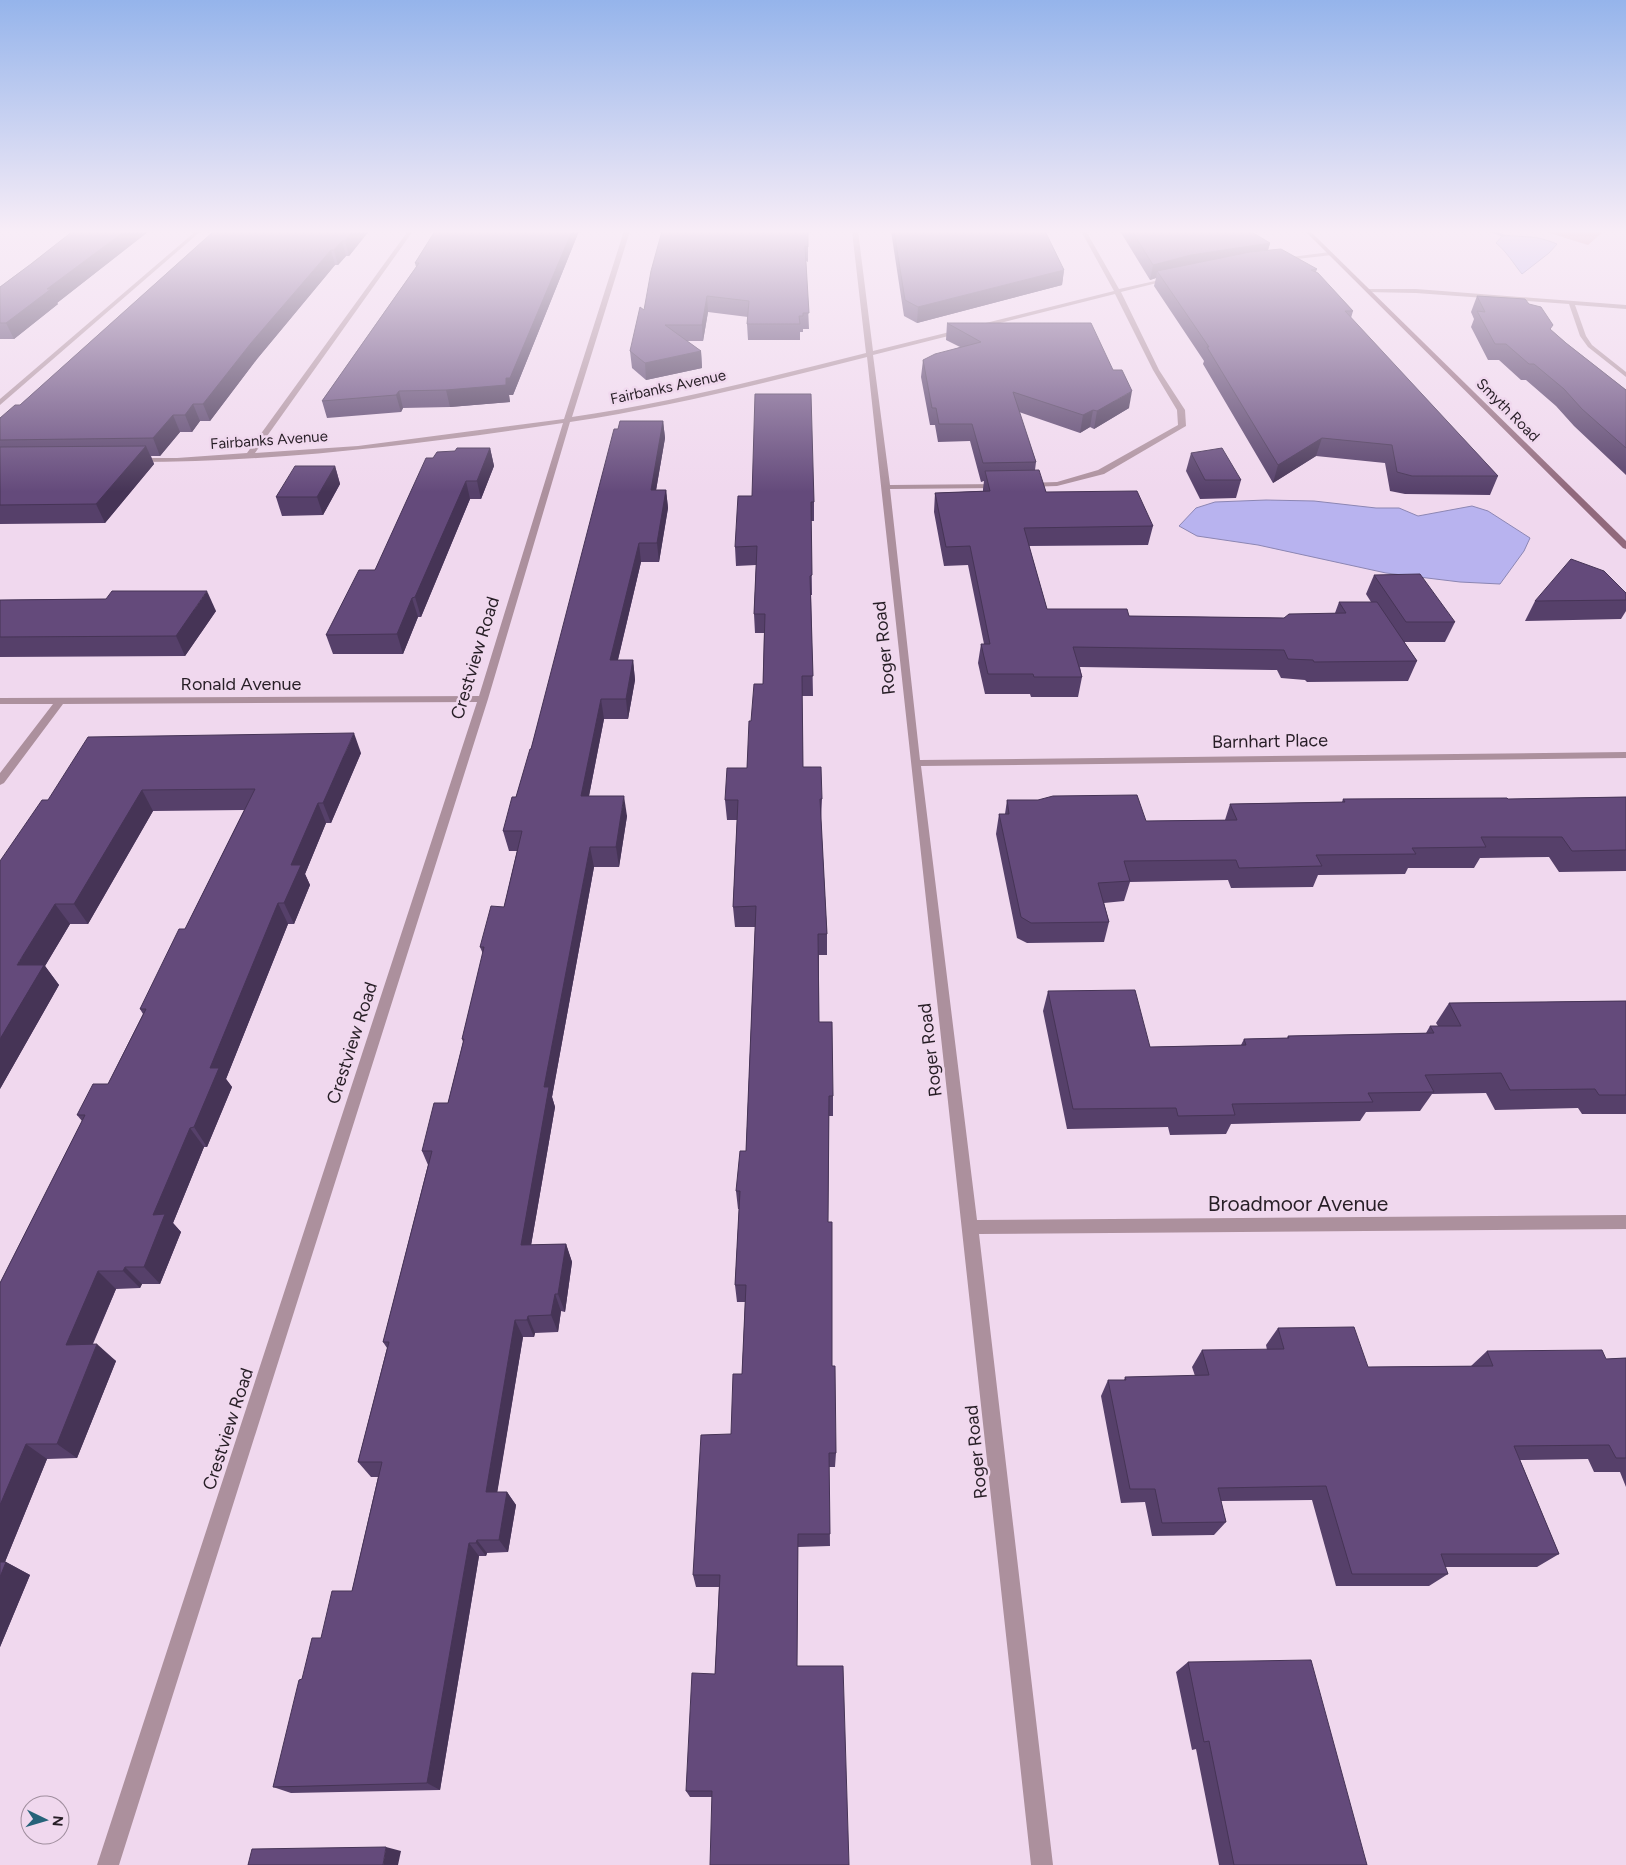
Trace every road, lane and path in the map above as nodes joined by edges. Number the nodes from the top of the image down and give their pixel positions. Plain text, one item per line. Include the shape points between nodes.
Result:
1 (98, 318) edge
2 (348, 318) edge
3 (599, 318) edge
4 (865, 318) edge
5 (1009, 318) edge
6 (1130, 318) edge
7 (1395, 318) edge
8 (1577, 318) edge
9 (869, 353) junction
10 (1610, 362) junction
11 (1626, 362) edge
12 (1626, 375) edge
13 (0, 403) edge
14 (567, 420) junction
15 (249, 455) junction
16 (128, 460) edge
17 (1010, 485) edge
18 (1019, 485) edge
19 (886, 487) junction
20 (1626, 546) edge
21 (483, 699) junction
22 (60, 701) junction
23 (0, 702) edge
24 (1626, 755) edge
25 (915, 762) junction
26 (0, 781) edge
27 (1626, 1222) edge
28 (970, 1227) junction
29 (108, 1865) edge
30 (1042, 1865) edge

1 - 13 street
2 - 15 street
3 - 14 street, Crestview Road
4 - 9 street, Roger Road
5 - 9 street, Fairbanks Avenue
6 - 18 street via 1156,370 1181,410 1182,426 1101,472 1057,484
7 - 20 main road, Smyth Road
8 - 10 street via 1590,346
9 - 14 street, Fairbanks Avenue via 754,383
9 - 19 street, Roger Road
10 - 11 street
10 - 12 street
14 - 15 street, Fairbanks Avenue via 358,448
14 - 21 street, Crestview Road
15 - 16 street, Fairbanks Avenue
17 - 19 street
19 - 25 street, Roger Road
21 - 22 street, Ronald Avenue
21 - 29 street, Crestview Road
22 - 23 street, Ronald Avenue
22 - 26 street
24 - 25 street, Barnhart Place
25 - 28 street, Roger Road
27 - 28 street, Broadmoor Avenue
28 - 30 street, Roger Road

